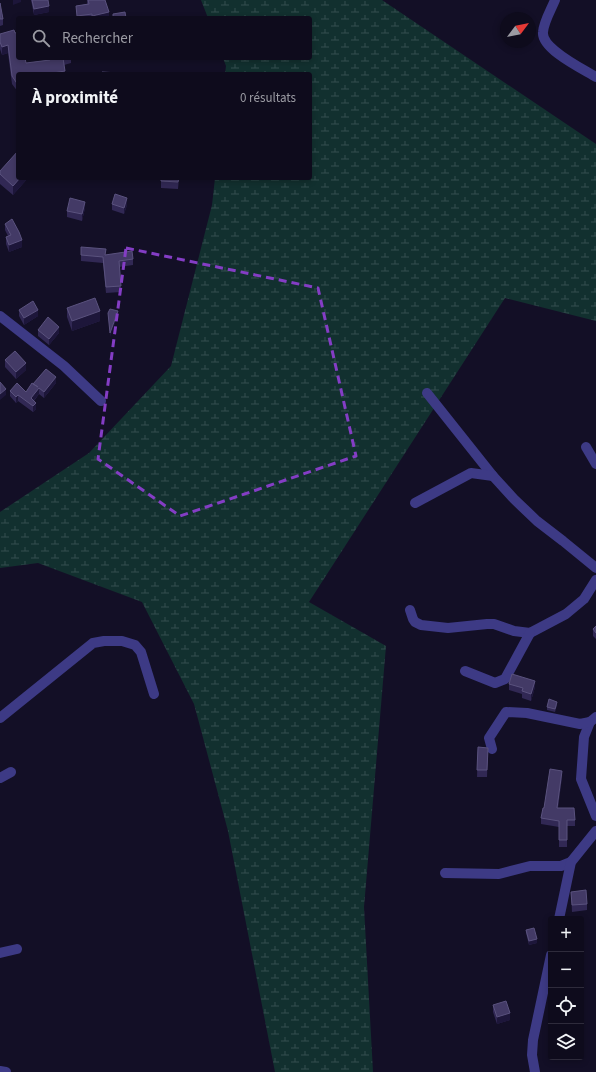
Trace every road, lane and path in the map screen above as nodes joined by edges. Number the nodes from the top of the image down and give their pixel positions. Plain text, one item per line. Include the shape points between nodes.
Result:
1 (555, 0) edge
2 (596, 77) edge
3 (2, 323) edge
4 (427, 393) dead end
5 (101, 401) dead end
6 (586, 447) dead end
7 (596, 464) edge
8 (493, 476) junction
9 (415, 503) dead end
10 (596, 568) edge
11 (596, 580) edge
12 (410, 610) dead end
13 (530, 633) junction
14 (465, 671) dead end
15 (154, 694) dead end
16 (0, 718) edge
17 (593, 719) edge
18 (492, 749) dead end
19 (11, 772) dead end
20 (0, 778) edge
21 (596, 816) edge
22 (596, 832) edge
23 (571, 862) junction
24 (445, 873) dead end
25 (560, 916) edge
26 (17, 949) dead end
27 (0, 953) edge
28 (548, 969) edge
29 (0, 1070) edge
30 (6, 1072) edge
31 (535, 1072) edge

1 - 2 street via 542,34 545,42 553,50
3 - 5 street via 64,366
4 - 8 street
6 - 7 street
8 - 9 street via 471,472
8 - 10 street via 537,521
11 - 13 street via 584,599 566,614
12 - 13 street via 415,622 420,625 448,628 494,624
13 - 14 street via 505,680 495,683
15 - 16 street via 141,652 134,645 122,641 104,641 93,643
17 - 18 street via 580,724 527,713 506,712 489,738
17 - 21 street via 584,737 581,779
19 - 20 street
22 - 23 street
23 - 24 street via 561,866 530,866 499,874
23 - 25 street
26 - 27 street
28 - 31 street via 533,1040
29 - 30 street

